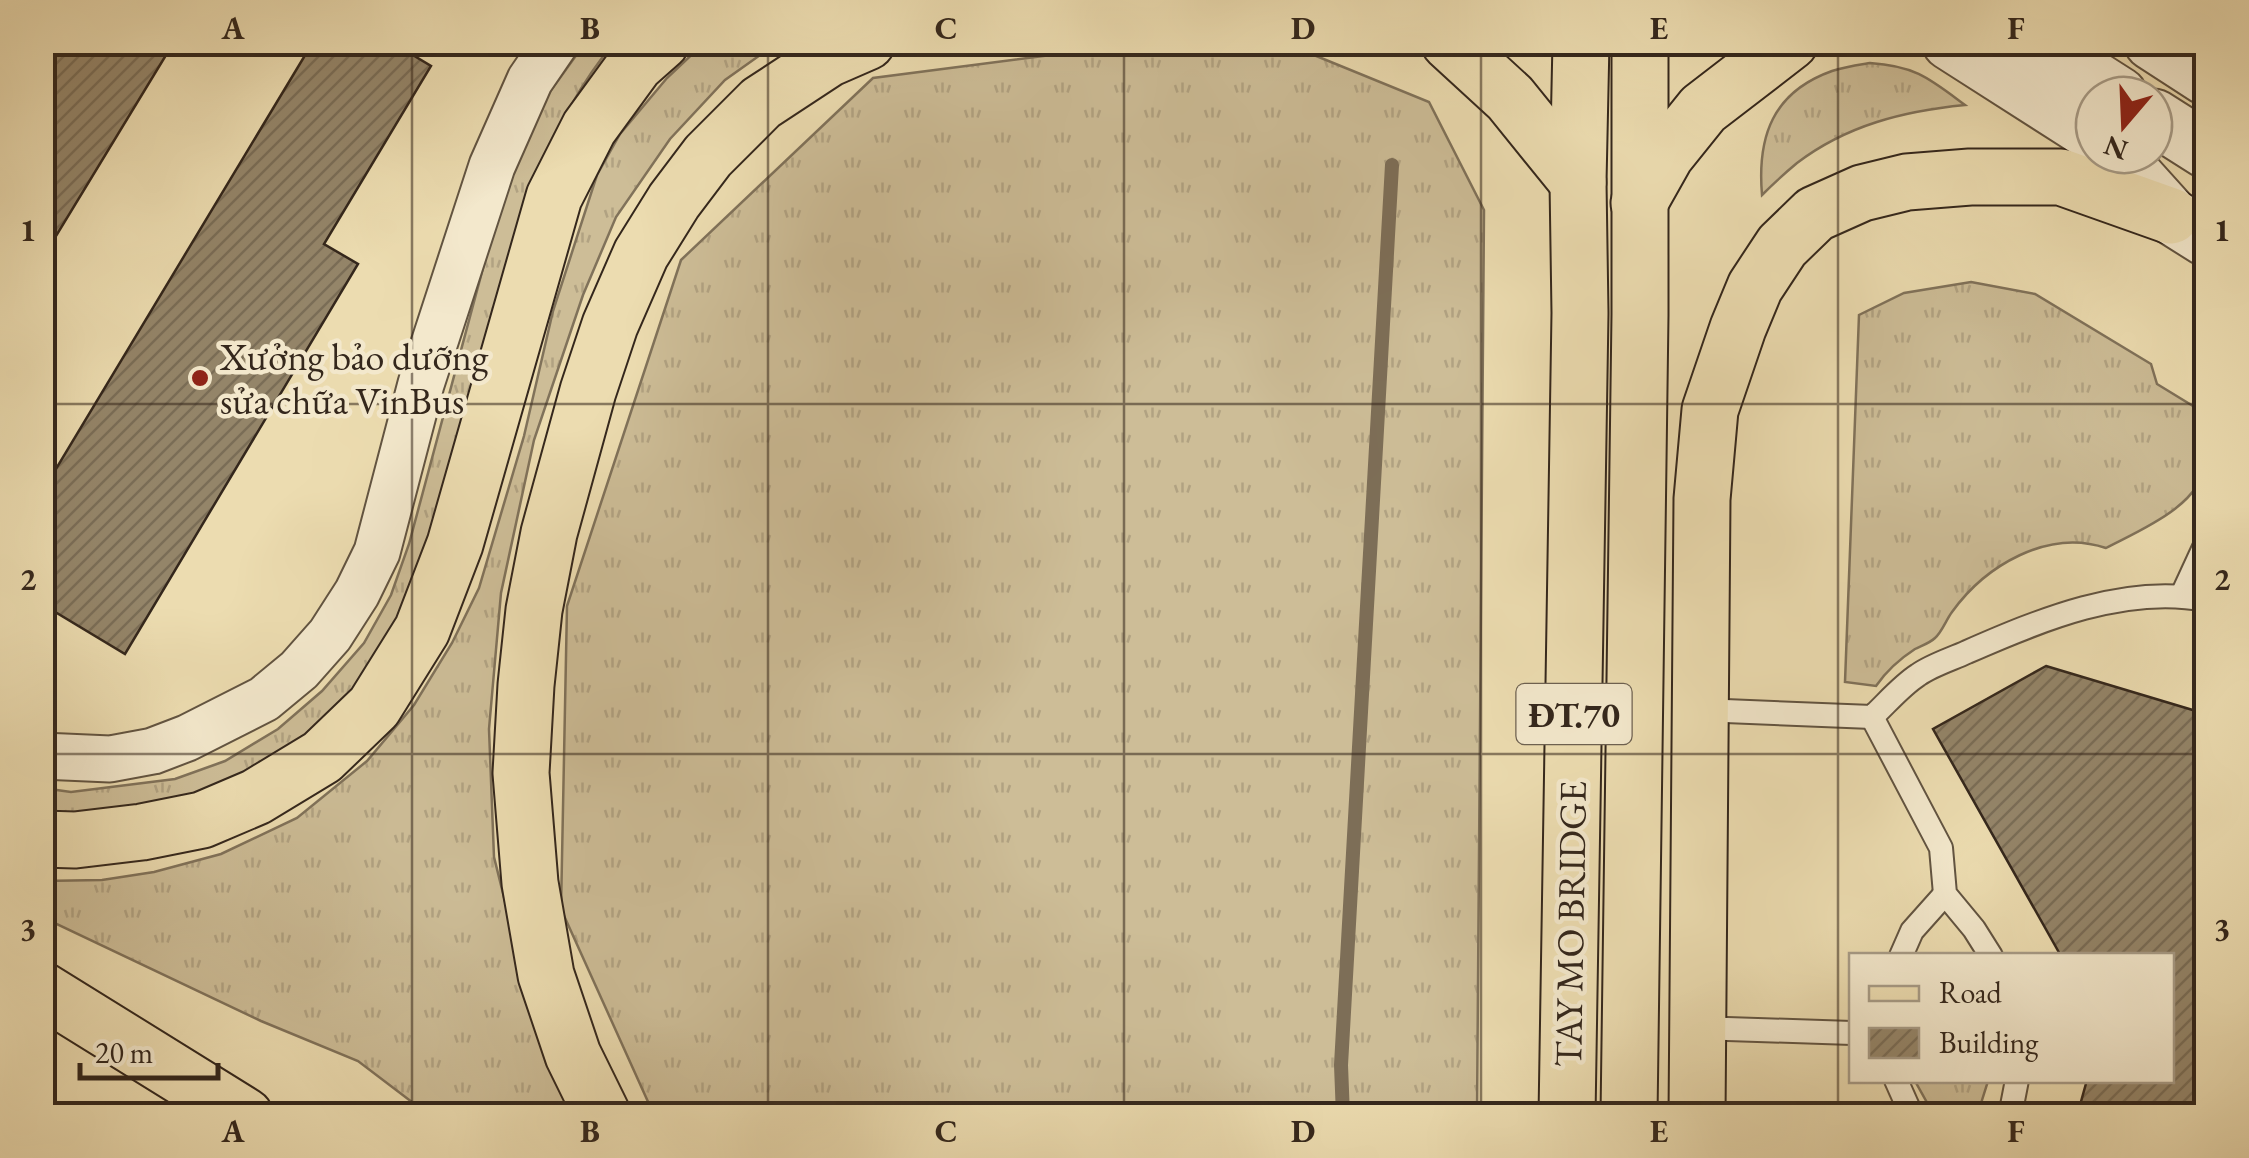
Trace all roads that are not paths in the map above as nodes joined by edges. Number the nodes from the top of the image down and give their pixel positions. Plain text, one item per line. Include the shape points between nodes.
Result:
1 (556, 42) edge
2 (661, 42) edge
3 (867, 42) edge
4 (1449, 42) edge
5 (1581, 42) edge
6 (1640, 42) edge
7 (1790, 42) edge
8 (1950, 42) edge
9 (2036, 42) edge
10 (2152, 42) edge
11 (2088, 75) edge
12 (2206, 77) edge
13 (2074, 121) edge
14 (2174, 130) edge
15 (2206, 150) edge
16 (2136, 175) edge
17 (1578, 182) junction
18 (1640, 203) junction
19 (2189, 227) edge
20 (2206, 544) edge
21 (2182, 595) junction
22 (2206, 600) edge
23 (1700, 710) junction
24 (1872, 717) junction
25 (42, 756) edge
26 (42, 840) edge
27 (1945, 894) junction
28 (1901, 953) edge
29 (1989, 953) edge
30 (42, 990) edge
31 (1697, 1028) junction
32 (1849, 1033) edge
33 (1897, 1083) edge
34 (2016, 1083) edge
35 (245, 1116) edge
36 (604, 1116) edge
37 (1568, 1116) edge
38 (1630, 1116) edge
39 (1697, 1116) edge
40 (1912, 1116) edge
41 (2010, 1116) edge

1 - 25 street via 530,80 492,166 421,384 377,552 330,634 264,699 187,738 110,759
2 - 26 main road via 635,65 589,128 554,197 456,544 422,630 374,707 322,757 202,820
3 - 36 main road via 762,103 674,201 641,254 610,325 549,533 534,610 521,772 530,883 546,975 573,1055
4 - 17 main road via 1510,98
5 - 17 main road, ĐT.70
6 - 18 main road, ĐT.70
7 - 18 main road via 1703,110 1666,155
8 - 13 street
9 - 11 street
10 - 12 street
14 - 15 street
16 - 19 street
17 - 37 main road, TAY MO BRIDGE / ĐT.70
18 - 38 main road, TAY MO BRIDGE / ĐT.70
19 - 23 main road via 2061,178 1907,182 1814,214 1755,286 1710,410 1702,499
20 - 21 lane
21 - 22 lane
21 - 24 lane via 2122,599 1988,643 1919,674
23 - 24 lane
23 - 31 main road
24 - 27 lane via 1941,848
27 - 28 lane
27 - 29 lane
30 - 35 main road
31 - 32 lane
31 - 39 main road
33 - 40 lane
34 - 41 lane

